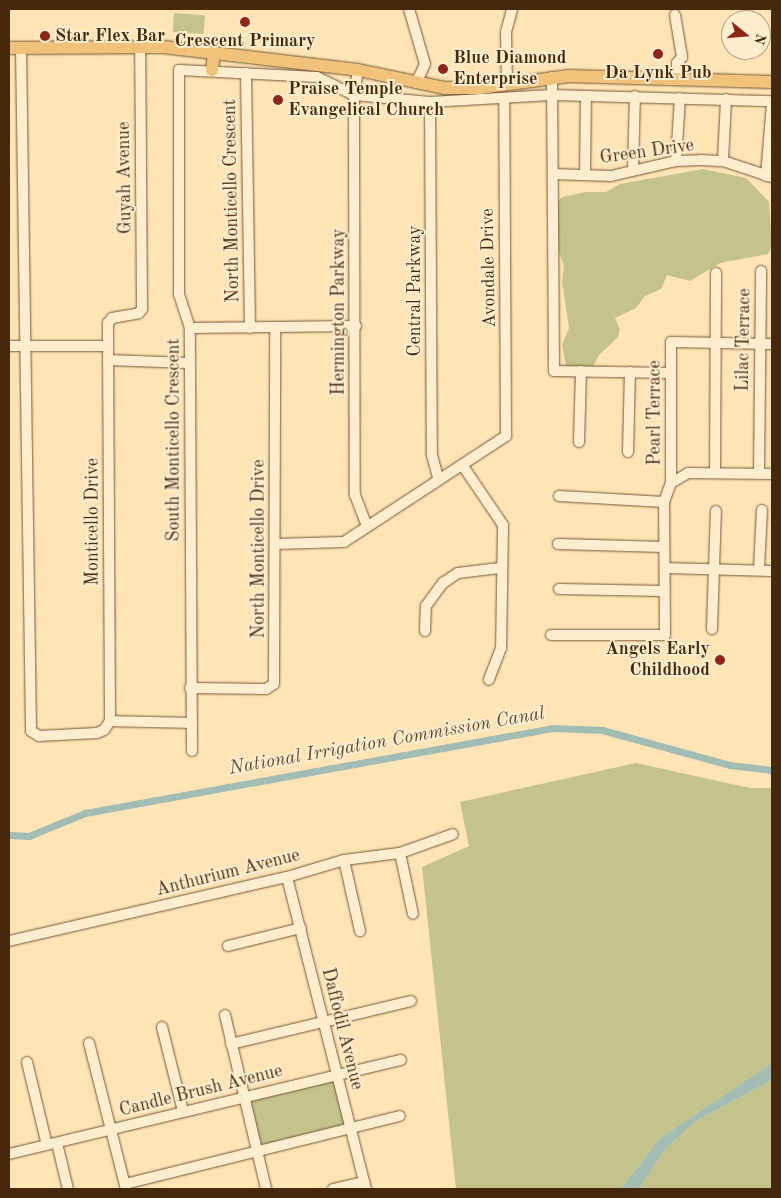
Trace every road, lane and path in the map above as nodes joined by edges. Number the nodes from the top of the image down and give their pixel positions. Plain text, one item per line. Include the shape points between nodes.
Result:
1 (409, 9) edge
2 (512, 9) edge
3 (675, 15) dead end
4 (140, 47) junction
5 (15, 48) edge
6 (214, 53) junction
7 (212, 70) junction
8 (358, 70) junction
9 (246, 73) junction
10 (552, 77) junction
11 (677, 79) junction
12 (772, 82) edge
13 (416, 84) junction
14 (507, 84) junction
15 (354, 94) junction
16 (552, 95) junction
17 (586, 96) junction
18 (635, 96) junction
19 (680, 98) junction
20 (726, 99) junction
21 (504, 100) junction
22 (430, 102) junction
23 (772, 102) edge
24 (676, 160) junction
25 (723, 161) junction
26 (633, 170) junction
27 (553, 174) junction
28 (585, 174) junction
29 (769, 177) edge
30 (761, 271) dead end
31 (716, 273) dead end
32 (108, 323) joint
33 (356, 326) junction
34 (190, 328) junction
35 (250, 328) junction
36 (275, 328) junction
37 (716, 343) junction
38 (760, 344) junction
39 (772, 344) edge
40 (9, 346) edge
41 (26, 346) junction
42 (108, 346) junction
43 (108, 360) junction
44 (189, 363) junction
45 (581, 371) junction
46 (630, 372) junction
47 (670, 373) junction
48 (579, 442) dead end
49 (628, 452) dead end
50 (463, 466) junction
51 (714, 473) junction
52 (759, 474) junction
53 (772, 474) edge
54 (438, 478) junction
55 (671, 483) junction
56 (559, 496) dead end
57 (664, 502) junction
58 (762, 510) dead end
59 (716, 511) dead end
60 (367, 526) junction
61 (276, 544) junction
62 (558, 544) dead end
63 (664, 547) junction
64 (500, 568) junction
65 (666, 568) junction
66 (714, 568) junction
67 (759, 569) junction
68 (772, 571) edge
69 (559, 590) dead end
70 (664, 592) junction
71 (712, 629) dead end
72 (425, 631) dead end
73 (551, 635) dead end
74 (489, 680) dead end
75 (190, 688) junction
76 (110, 721) junction
77 (191, 723) junction
78 (192, 751) dead end
79 (453, 834) dead end
80 (400, 853) junction
81 (344, 860) junction
82 (287, 877) junction
83 (412, 914) dead end
84 (301, 928) junction
85 (360, 931) dead end
86 (9, 942) edge
87 (228, 946) dead end
88 (411, 1001) dead end
89 (225, 1015) dead end
90 (324, 1023) junction
91 (162, 1027) dead end
92 (89, 1043) dead end
93 (231, 1044) junction
94 (401, 1060) dead end
95 (27, 1062) dead end
96 (337, 1076) junction
97 (243, 1098) junction
98 (183, 1111) junction
99 (400, 1116) dead end
100 (110, 1130) junction
101 (351, 1130) junction
102 (52, 1144) junction
103 (257, 1152) junction
104 (9, 1154) edge
105 (365, 1186) edge
106 (125, 1187) edge
107 (68, 1189) edge
108 (266, 1189) edge
109 (332, 1189) edge

1 - 13 street via 425,64
2 - 14 street via 506,32
3 - 11 street via 682,57 677,63
4 - 5 main road
4 - 6 main road
4 - 32 street, Guyah Avenue via 142,309 139,313 112,318
5 - 41 street
6 - 7 main road
6 - 8 main road
7 - 9 street
7 - 34 street, South Monticello Crescent via 179,70 179,295
8 - 13 main road
8 - 15 street, Hermington Parkway
9 - 15 street via 317,77
9 - 35 street, North Monticello Crescent
10 - 11 main road
10 - 14 main road
10 - 16 street
11 - 12 main road
13 - 14 main road via 480,88
15 - 22 street
15 - 33 street, Hermington Parkway
16 - 17 street
16 - 21 street
16 - 27 street
17 - 18 street
17 - 28 street
18 - 19 street
18 - 26 street
19 - 20 street
19 - 24 street
20 - 23 street
20 - 25 street
21 - 22 street
21 - 50 street, Avondale Drive via 506,436
22 - 54 street, Central Parkway via 432,455
23 - 29 street
24 - 25 street, Green Drive
24 - 26 street, Green Drive
25 - 29 street, Green Drive
26 - 28 street, Green Drive via 611,176
27 - 28 street, Green Drive
27 - 45 street via 554,371
30 - 38 street, Lilac Terrace
31 - 37 street
32 - 42 street, Monticello Drive
33 - 36 street
33 - 60 street, Hermington Parkway via 355,495
34 - 35 street
34 - 44 street, South Monticello Crescent
35 - 36 street
36 - 61 street, North Monticello Drive
37 - 38 street
37 - 47 street, Pearl Terrace via 671,342
37 - 51 street
38 - 39 street
38 - 52 street, Lilac Terrace
40 - 41 street
41 - 42 street
41 - 76 street via 31,731 39,736 97,733 104,730
42 - 43 street, Monticello Drive
43 - 44 street
43 - 76 street, Monticello Drive
44 - 75 street, South Monticello Crescent
45 - 46 street
45 - 48 street
46 - 47 street
46 - 49 street
47 - 55 street, Pearl Terrace
50 - 54 street
50 - 64 street via 503,525
51 - 52 street
51 - 55 street via 688,473
52 - 53 street
54 - 60 street
55 - 57 street
56 - 57 street
57 - 63 street
58 - 67 street
59 - 66 street
60 - 61 street via 338,545
61 - 75 street, North Monticello Drive via 274,684 266,689
62 - 63 street
63 - 65 street
64 - 72 street via 458,572 443,583 426,606
64 - 74 street via 501,648
65 - 66 street
65 - 70 street
66 - 67 street
66 - 71 street
67 - 68 street
69 - 70 street
70 - 73 street via 665,635
75 - 77 street, South Monticello Crescent
76 - 77 street
77 - 78 street, South Monticello Crescent
79 - 80 street, Anthurium Avenue
80 - 81 street, Anthurium Avenue
80 - 83 street
81 - 82 street, Anthurium Avenue
81 - 85 street
82 - 84 street, Daffodil Avenue
82 - 86 street, Anthurium Avenue
84 - 87 street
84 - 90 street, Daffodil Avenue
88 - 90 street
89 - 93 street
90 - 93 street
90 - 96 street, Daffodil Avenue
91 - 98 street
92 - 100 street
93 - 97 street
94 - 96 street, Candle Brush Avenue
95 - 102 street
96 - 97 street, Candle Brush Avenue
96 - 101 street, Daffodil Avenue
97 - 98 street, Candle Brush Avenue
97 - 103 street
98 - 100 street, Candle Brush Avenue
99 - 101 street
100 - 102 street, Candle Brush Avenue
100 - 106 street
101 - 103 street
101 - 105 street, Daffodil Avenue
102 - 104 street, Candle Brush Avenue
102 - 107 street
103 - 106 street
103 - 108 street
105 - 109 street

